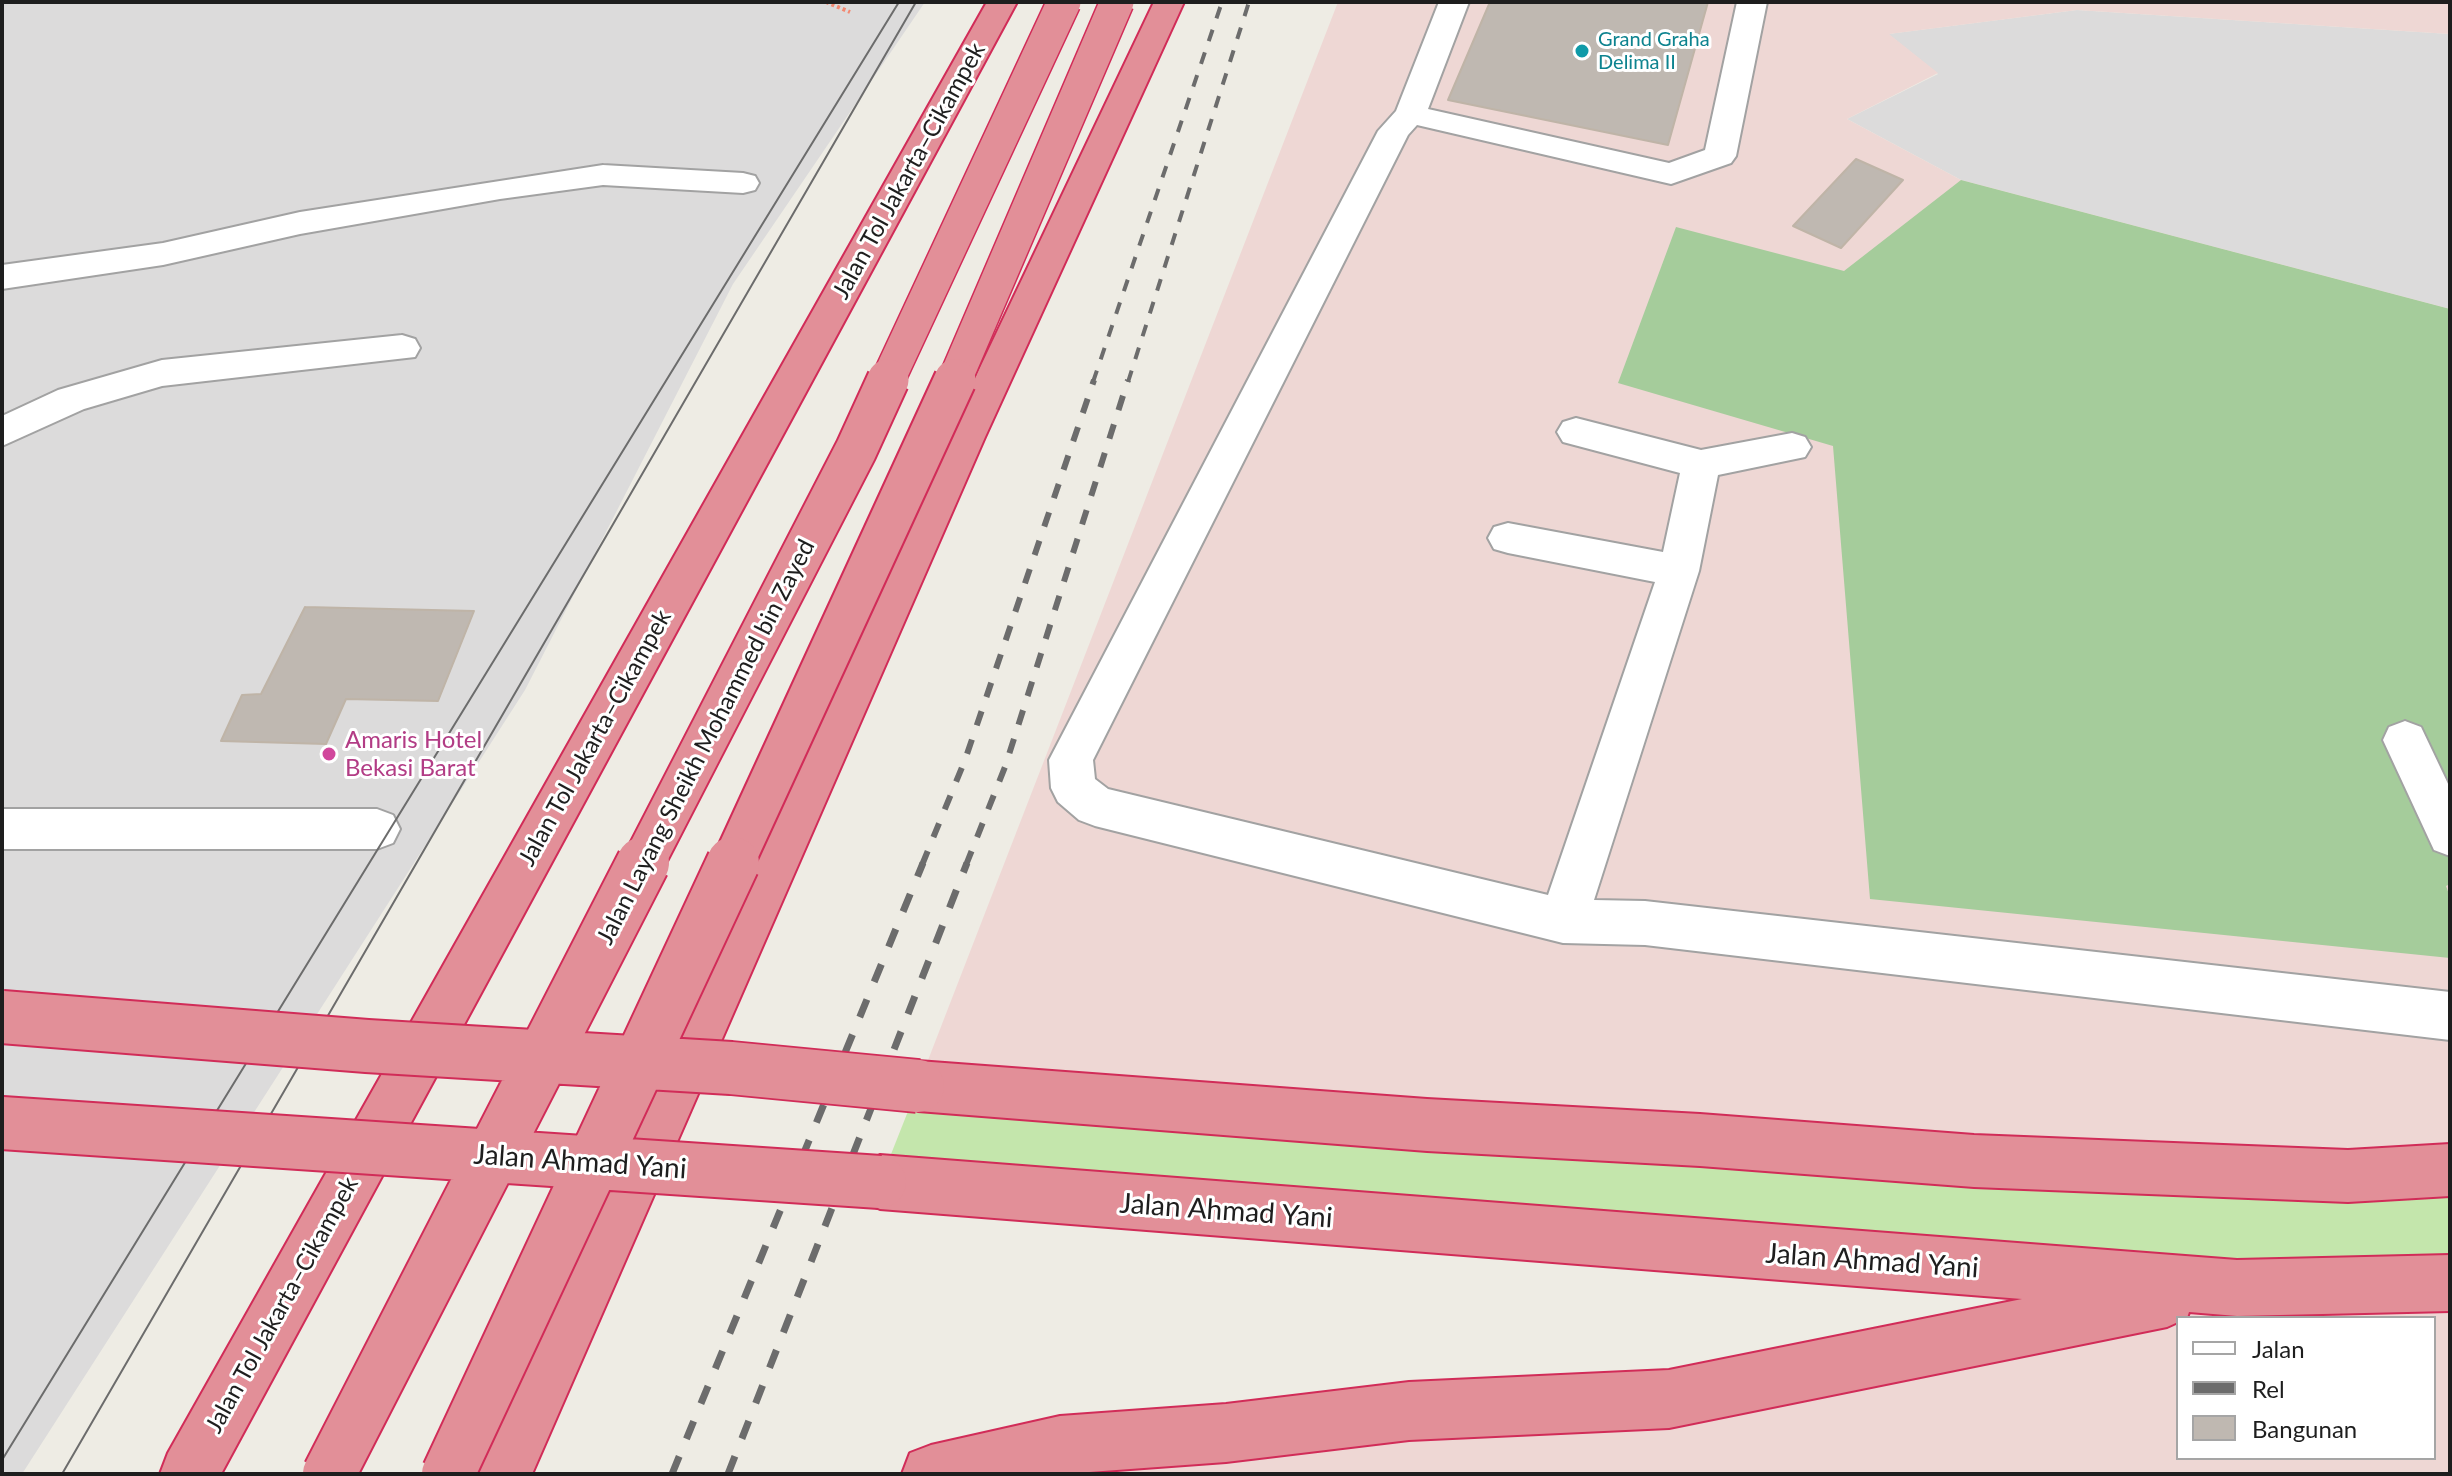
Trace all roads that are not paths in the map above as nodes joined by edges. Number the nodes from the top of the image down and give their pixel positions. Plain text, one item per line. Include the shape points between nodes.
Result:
1 (1002, 2) edge
2 (1064, 2) edge
3 (1117, 2) edge
4 (1169, 2) edge
5 (1454, 2) edge
6 (1752, 2) edge
7 (1410, 114) junction
8 (743, 183) dead end
9 (2, 277) edge
10 (402, 348) dead end
11 (2, 432) edge
12 (1576, 432) dead end
13 (1792, 447) dead end
14 (1701, 464) junction
15 (1508, 538) dead end
16 (1679, 571) junction
17 (2405, 740) dead end
18 (2, 829) edge
19 (377, 829) dead end
20 (2450, 836) edge
21 (1563, 921) junction
22 (2450, 1016) edge
23 (2, 1017) edge
24 (2, 1123) edge
25 (2450, 1170) edge
26 (2450, 1283) edge
27 (2237, 1288) junction
28 (189, 1474) edge
29 (329, 1474) edge
30 (448, 1474) edge
31 (502, 1474) edge
32 (931, 1474) edge

1 - 28 highway, Jalan Tol Jakarta–Cikampek
2 - 29 highway, Jalan Layang Sheikh Mohammed bin Zayed, bridge via 856,450
3 - 30 highway, bridge via 914,474
4 - 31 highway via 966,437
5 - 7 street
6 - 7 street via 1720,156 1671,174
7 - 21 street via 1394,131 1071,760 1074,788 1095,806
8 - 9 street via 603,175 300,223 163,254
10 - 11 street via 162,373 71,399
12 - 14 street
13 - 14 street
14 - 16 street
15 - 16 street
16 - 21 street
17 - 20 street
18 - 19 street
21 - 22 street via 1645,923
23 - 25 highway, bridge via 1974,1161 2348,1176
24 - 27 highway, Jalan Ahmad Yani, bridge via 880,1182
26 - 27 highway, Jalan Ahmad Yani
27 - 32 highway via 2056,1319 1669,1399 1409,1411 1226,1433 1060,1445

